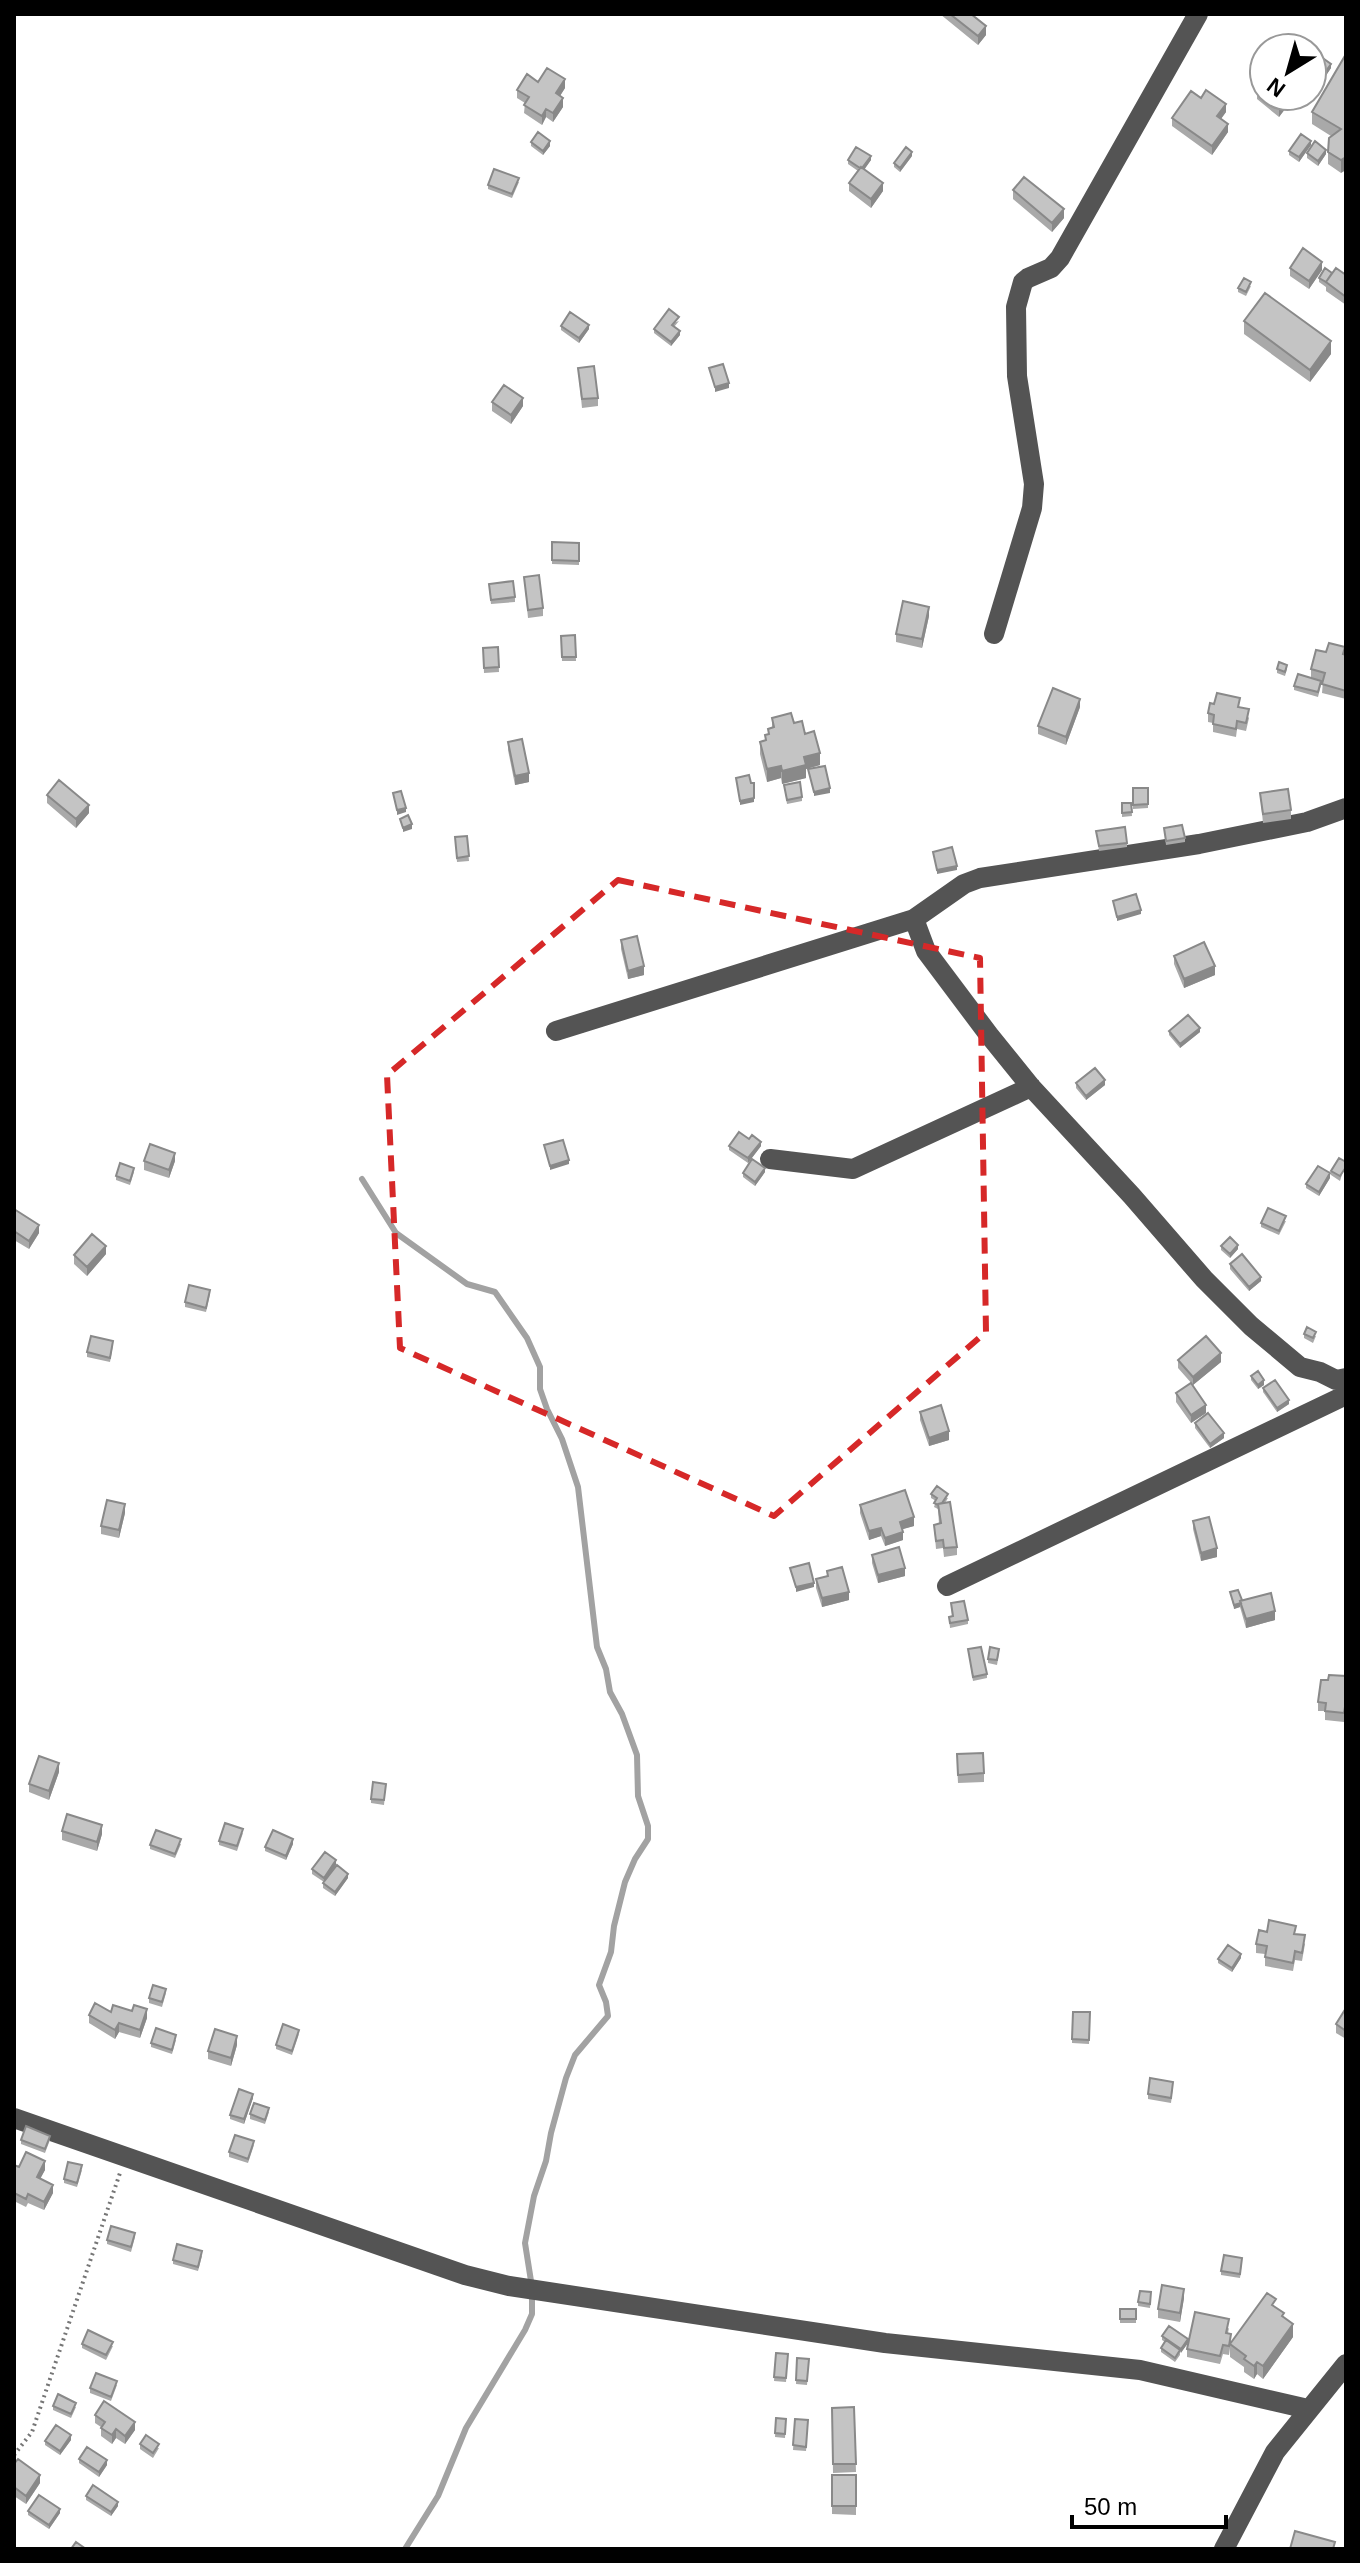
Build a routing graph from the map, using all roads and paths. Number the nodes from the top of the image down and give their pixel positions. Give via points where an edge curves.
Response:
1 (1198, 14) edge
2 (994, 634) dead end
3 (1346, 808) edge
4 (914, 919) junction
5 (556, 1031) dead end
6 (1031, 1087) junction
7 (770, 1159) dead end
8 (1346, 1378) edge
9 (1346, 1395) edge
10 (947, 1586) dead end
11 (14, 2118) edge
12 (125, 2155) junction
13 (1346, 2364) edge
14 (1308, 2409) junction
15 (14, 2455) edge
16 (1224, 2549) edge

1 - 2 street via 1060,258 1028,278 1019,292 1017,376 1034,484 1032,508
3 - 4 street via 1307,822 1199,844 980,878
4 - 5 street
4 - 6 street via 926,951
6 - 7 street via 853,1169
6 - 8 street via 1251,1326 1300,1367 1336,1380
9 - 10 street
11 - 12 street
12 - 14 street via 509,2286 885,2343 1140,2370
12 - 15 path via 32,2432
13 - 14 street
14 - 16 street via 1275,2452

